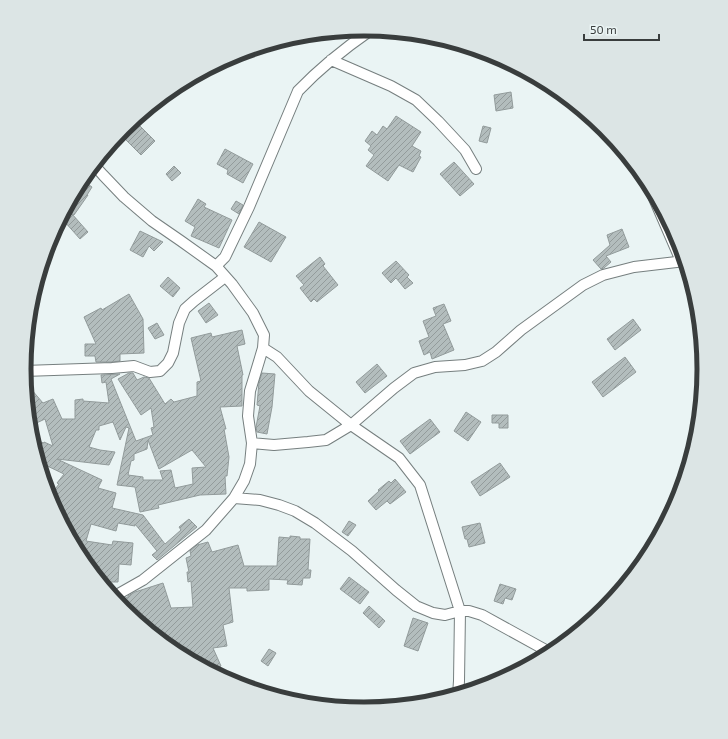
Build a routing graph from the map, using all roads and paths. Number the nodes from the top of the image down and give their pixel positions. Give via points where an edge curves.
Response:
1 (362, 36) edge
2 (331, 60) junction
3 (476, 169) dead end
4 (98, 170) edge
5 (679, 262) edge
6 (216, 266) junction
7 (226, 277) junction
8 (263, 348) junction
9 (31, 371) edge
10 (351, 425) junction
11 (252, 443) junction
12 (234, 498) junction
13 (119, 594) edge
14 (460, 611) junction
15 (544, 649) edge
16 (458, 689) edge

1 - 2 street
2 - 3 street via 391,86 416,100 465,150
2 - 6 street via 298,91 249,207 225,257
4 - 6 street via 152,221
5 - 10 street via 634,267 603,275 583,285 482,361 435,367 414,373
6 - 7 street
7 - 8 street via 253,313 264,335
7 - 9 street via 185,310 179,323 173,353 160,371 150,372 134,366
8 - 10 street via 277,357 309,391
8 - 11 street via 250,391 248,416
10 - 11 street via 326,440 274,445
10 - 14 street via 398,458 420,484
11 - 12 street via 250,464
12 - 13 street via 206,530 143,580
12 - 14 street via 260,500 295,511 352,551 416,606 445,615
14 - 15 street via 482,615
14 - 16 street

